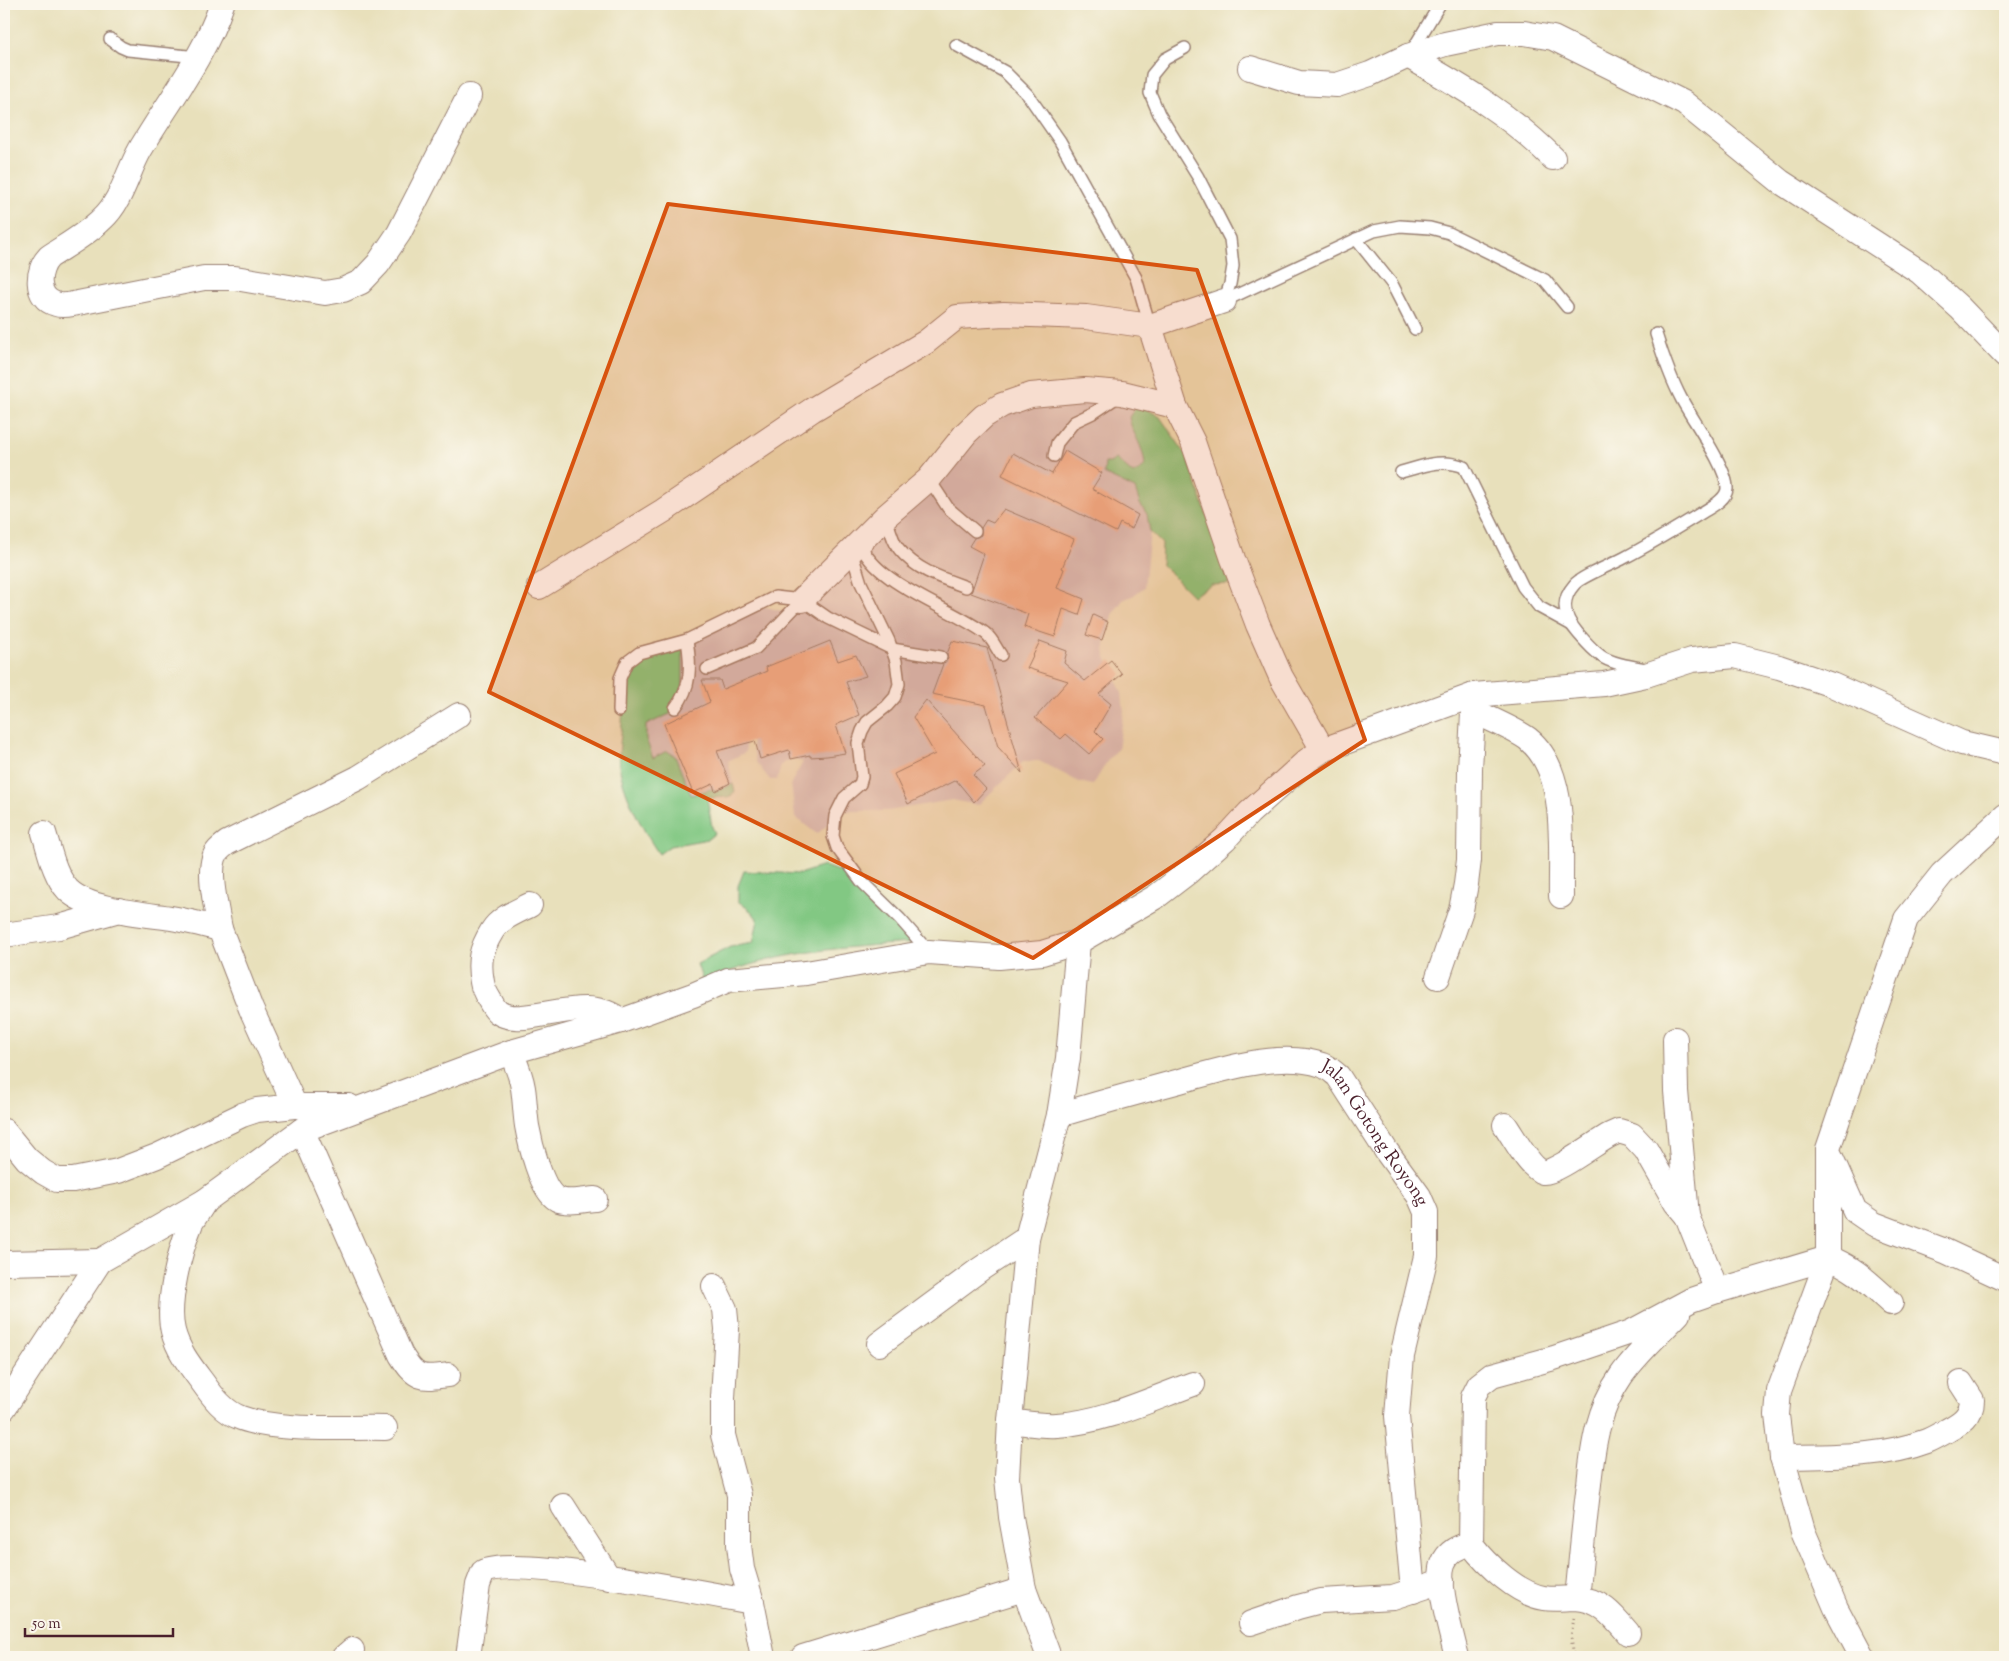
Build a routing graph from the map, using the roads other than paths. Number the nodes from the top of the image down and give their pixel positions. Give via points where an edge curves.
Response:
1 (222, 4) edge
2 (1440, 4) edge
3 (110, 39) dead end
4 (956, 46) dead end
5 (1185, 48) dead end
6 (1408, 56) junction
7 (198, 57) junction
8 (1250, 68) dead end
9 (469, 96) dead end
10 (1553, 158) dead end
11 (1356, 239) junction
12 (1224, 301) junction
13 (1567, 307) dead end
14 (1150, 326) junction
15 (1415, 329) dead end
16 (1656, 334) dead end
17 (2005, 355) edge
18 (1122, 393) junction
19 (1175, 406) junction
20 (1054, 456) dead end
21 (1401, 472) dead end
22 (929, 479) junction
23 (886, 516) junction
24 (975, 531) dead end
25 (856, 547) junction
26 (539, 587) dead end
27 (966, 587) dead end
28 (802, 600) junction
29 (1570, 624) junction
30 (686, 640) junction
31 (892, 648) junction
32 (1001, 655) dead end
33 (941, 657) dead end
34 (707, 669) dead end
35 (1659, 671) junction
36 (1474, 703) junction
37 (675, 708) dead end
38 (619, 711) dead end
39 (459, 715) dead end
40 (1322, 750) junction
41 (2005, 753) edge
42 (2005, 816) edge
43 (44, 833) dead end
44 (1561, 896) dead end
45 (530, 905) dead end
46 (119, 910) junction
47 (220, 930) junction
48 (4, 935) edge
49 (1078, 942) junction
50 (929, 952) junction
51 (1438, 977) dead end
52 (621, 1020) junction
53 (1676, 1039) dead end
54 (511, 1052) junction
55 (295, 1106) junction
56 (361, 1106) junction
57 (1059, 1115) junction
58 (1505, 1125) dead end
59 (302, 1130) junction
60 (4, 1131) edge
61 (1828, 1149) junction
62 (595, 1199) dead end
63 (205, 1201) junction
64 (1687, 1216) junction
65 (1027, 1238) junction
66 (1828, 1258) junction
67 (100, 1261) junction
68 (4, 1263) edge
69 (2005, 1279) edge
70 (714, 1286) dead end
71 (1717, 1291) junction
72 (1692, 1300) junction
73 (1891, 1302) dead end
74 (879, 1344) dead end
75 (448, 1375) dead end
76 (1961, 1383) dead end
77 (1193, 1384) dead end
78 (4, 1408) edge
79 (1010, 1421) junction
80 (385, 1428) dead end
81 (1782, 1457) junction
82 (564, 1506) dead end
83 (1471, 1544) junction
84 (609, 1578) junction
85 (1442, 1581) junction
86 (1024, 1588) junction
87 (1413, 1591) junction
88 (1577, 1598) junction
89 (752, 1602) junction
90 (1251, 1623) dead end
91 (1628, 1633) dead end
92 (468, 1657) edge
93 (763, 1657) edge
94 (802, 1657) edge
95 (1049, 1657) edge
96 (1457, 1657) edge
97 (1862, 1657) edge

1 - 7 street via 213,30
2 - 6 lane
3 - 7 lane via 128,50
4 - 14 lane via 1005,72 1028,95 1060,141 1136,278
5 - 12 lane via 1165,59 1152,75 1150,93 1230,239 1233,266
6 - 8 street via 1337,85 1299,83
6 - 10 street via 1481,98 1513,121
6 - 17 street via 1498,33 1524,33 1553,38 1649,85 1684,103 1781,182 1920,272
7 - 9 street via 140,151 116,203 103,219 42,264 39,283 42,291 57,305 204,278 235,278 325,293 361,282 399,233
11 - 12 lane
11 - 13 lane via 1374,231 1400,226 1449,233 1545,280
11 - 15 lane via 1392,284
12 - 14 street
14 - 19 street
14 - 26 street via 1086,316 1004,314 957,317 926,342 812,410 663,511
16 - 29 lane via 1668,371 1715,456 1727,490 1718,502 1688,522 1575,583 1566,597 1564,609
18 - 19 street
18 - 20 lane via 1074,422 1056,443
18 - 22 street via 1085,390 1031,395 1002,405 966,433
19 - 40 street via 1193,442 1233,559 1281,677
21 - 29 lane via 1437,462 1454,462 1464,467 1523,587 1539,607
22 - 23 street
22 - 24 lane via 948,508
23 - 25 street
23 - 27 lane via 898,548 915,564 930,574
25 - 28 street
25 - 31 lane via 861,583
25 - 32 lane via 895,581 986,634
28 - 30 lane via 775,597
28 - 31 lane via 828,618
28 - 34 lane via 756,648
29 - 35 lane via 1602,657 1628,666
30 - 37 lane via 690,663 688,687
30 - 38 lane via 639,653 627,662 620,678
31 - 33 lane
31 - 50 lane via 899,684 895,697 866,722 858,743 860,784 844,798 836,816 833,836 836,848 862,882
35 - 36 street via 1604,684
35 - 41 street via 1692,660 1735,656 1832,685 1962,743
36 - 40 street
36 - 44 street via 1528,739 1554,778 1558,798
36 - 51 street via 1466,884 1461,910
39 - 47 street via 358,778 219,849 214,856 212,876
40 - 49 street via 1187,873 1157,896
42 - 61 street via 1942,874 1906,919
43 - 46 street via 58,876 68,890 92,903
45 - 52 street via 494,927 484,946 479,965 483,987 493,1006 498,1012 514,1017 596,1009
46 - 47 street
46 - 48 street via 59,927
47 - 55 street
49 - 50 street via 1042,953 999,957
49 - 57 street via 1068,1058
50 - 52 street via 806,973 728,980
52 - 54 street
53 - 64 street via 1676,1091
54 - 56 street
54 - 62 street via 523,1088 533,1153 543,1180 552,1195 565,1201
55 - 56 street
55 - 60 street via 242,1115 157,1156 118,1171 73,1180 57,1180 43,1172 27,1159
56 - 59 street
57 - 65 street
57 - 87 street, Jalan Gotong Royong via 1260,1062 1309,1062 1328,1068 1338,1076 1419,1196 1426,1212 1426,1256 1402,1356 1397,1416
58 - 64 street via 1535,1167 1548,1173 1610,1134 1619,1131 1632,1136 1646,1150
59 - 63 street
59 - 75 street via 406,1363 421,1377
61 - 66 street
61 - 69 street via 1855,1211 1874,1224 1946,1251
63 - 67 street
63 - 80 street via 183,1246 172,1297 173,1330 183,1356 214,1399 231,1413 252,1422 281,1426
64 - 71 street
65 - 74 street
65 - 79 street
66 - 71 street
66 - 73 street via 1855,1272
66 - 81 street via 1779,1391 1777,1415
67 - 68 street
67 - 78 street
70 - 89 street via 725,1309 727,1329 723,1435 739,1494 739,1545
71 - 72 street
72 - 83 street via 1631,1332 1492,1375 1479,1385 1473,1397
72 - 88 street via 1622,1375 1601,1415 1584,1514
76 - 81 street via 1972,1400 1970,1414 1959,1424 1927,1441 1887,1450
77 - 79 street via 1099,1418 1057,1425
79 - 86 street via 1007,1478
81 - 97 street via 1802,1531
82 - 84 street
83 - 85 street via 1454,1549 1449,1555 1443,1563
83 - 88 street via 1501,1576 1530,1593 1543,1598
84 - 89 street
84 - 92 street via 524,1567 503,1567 483,1572 478,1585
85 - 87 street
85 - 96 street
86 - 94 street
86 - 95 street
87 - 90 street via 1393,1597 1321,1601
88 - 91 street via 1602,1606
89 - 93 street

